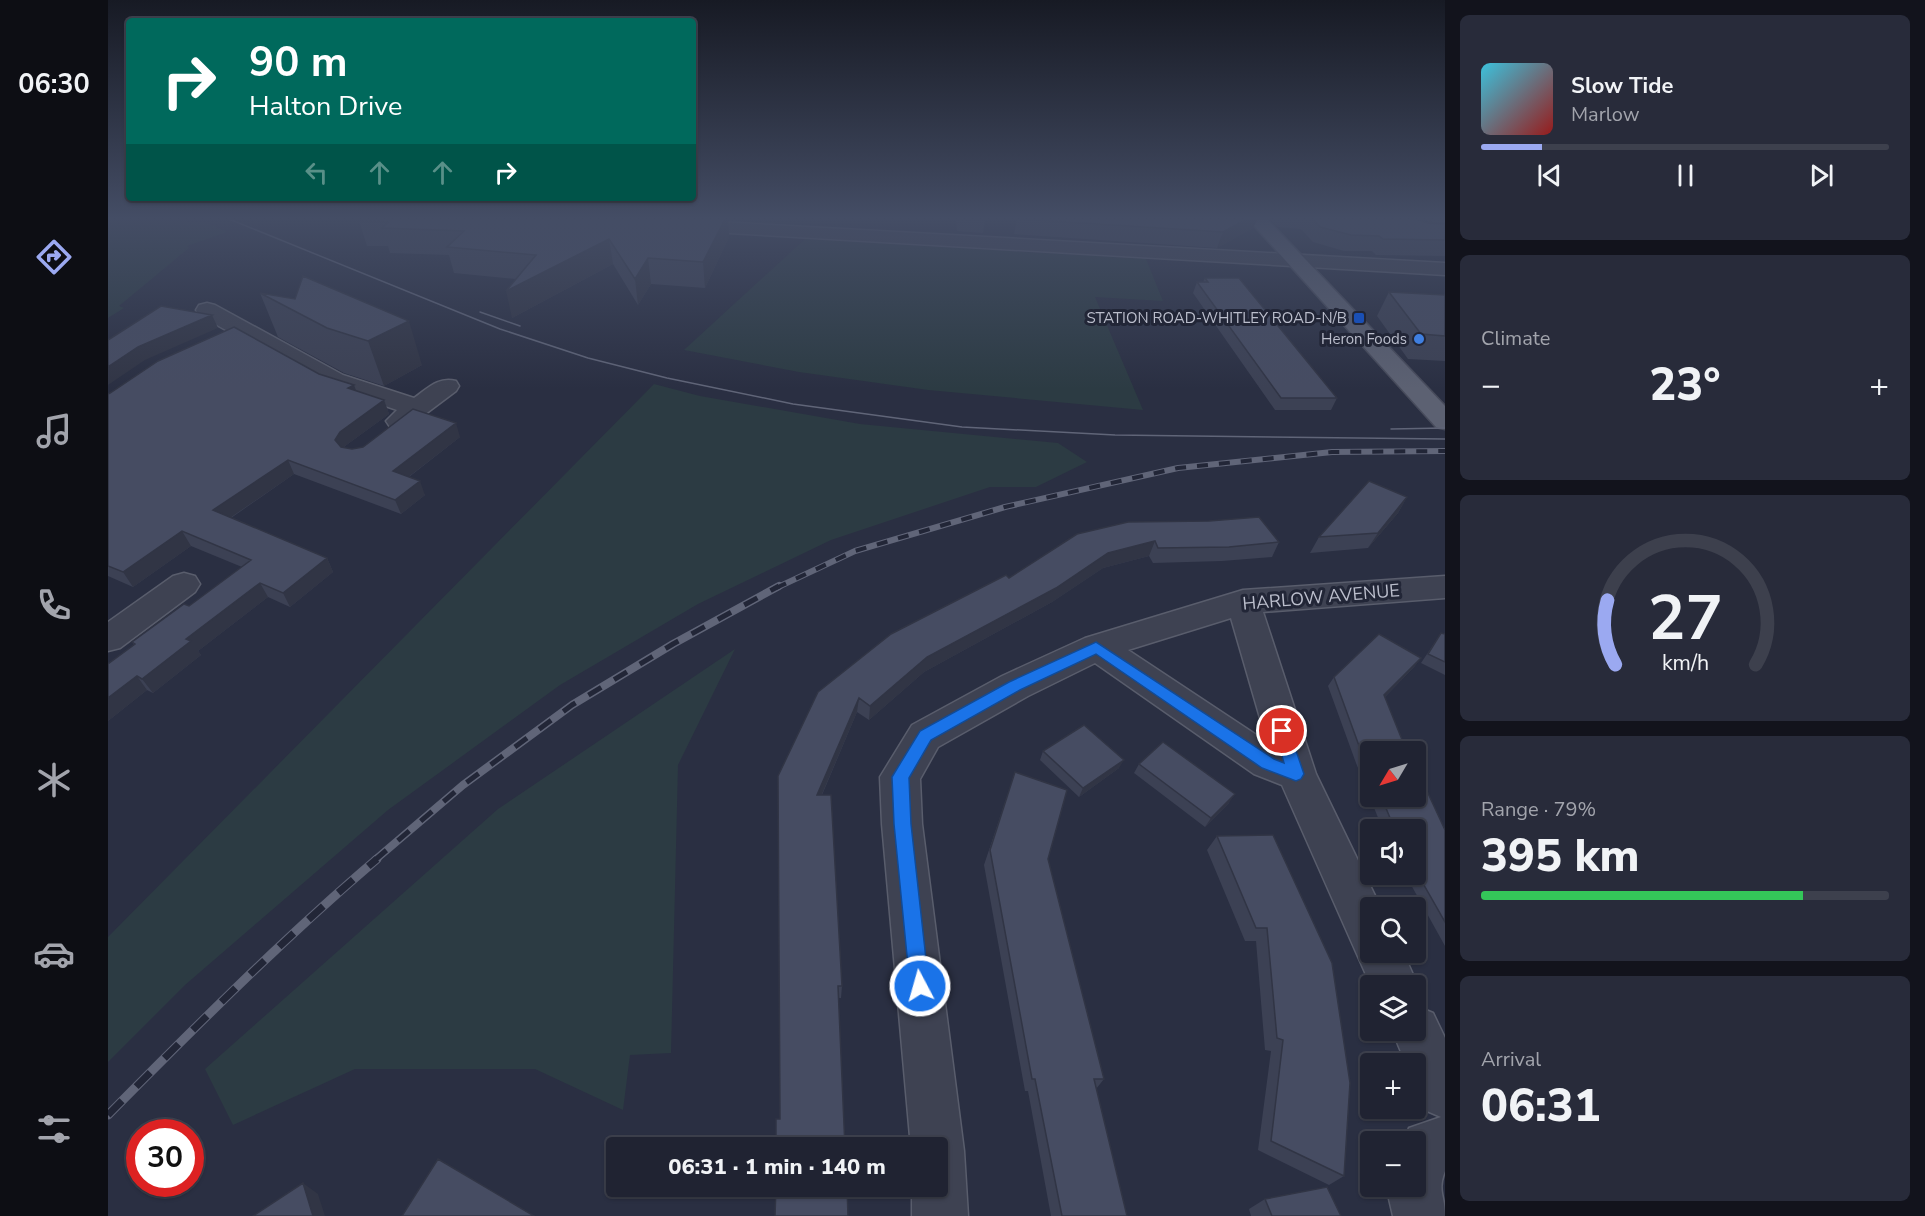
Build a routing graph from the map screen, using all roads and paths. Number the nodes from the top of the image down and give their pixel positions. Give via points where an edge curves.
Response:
1 (1309, 276) edge
2 (207, 310) dead end
3 (241, 329) junction
4 (212, 341) edge
5 (447, 386) dead end
6 (417, 408) junction
7 (1442, 418) edge
8 (383, 434) edge
9 (183, 584) dead end
10 (1445, 587) edge
11 (1243, 602) junction
12 (110, 636) edge
13 (1096, 647) junction
14 (1296, 774) junction
15 (1360, 911) edge
16 (1421, 1041) edge
17 (1445, 1093) edge
18 (936, 1137) edge
19 (1445, 1142) edge
20 (1426, 1152) edge
21 (939, 1197) edge
22 (1416, 1197) edge
23 (940, 1216) edge
24 (1421, 1216) edge

1 - 7 main road
2 - 3 street
3 - 4 street
3 - 6 street via 334,380
5 - 6 street
6 - 8 street
9 - 12 street
10 - 11 street, HARLOW AVENUE
11 - 13 street, HARLOW AVENUE
11 - 14 street
13 - 14 street via 1268,763
13 - 18 street, HARLOW AVENUE via 925,736 900,777
14 - 15 street
16 - 17 street
19 - 20 street via 1428,1147
21 - 23 street, HARLOW AVENUE
22 - 24 street

